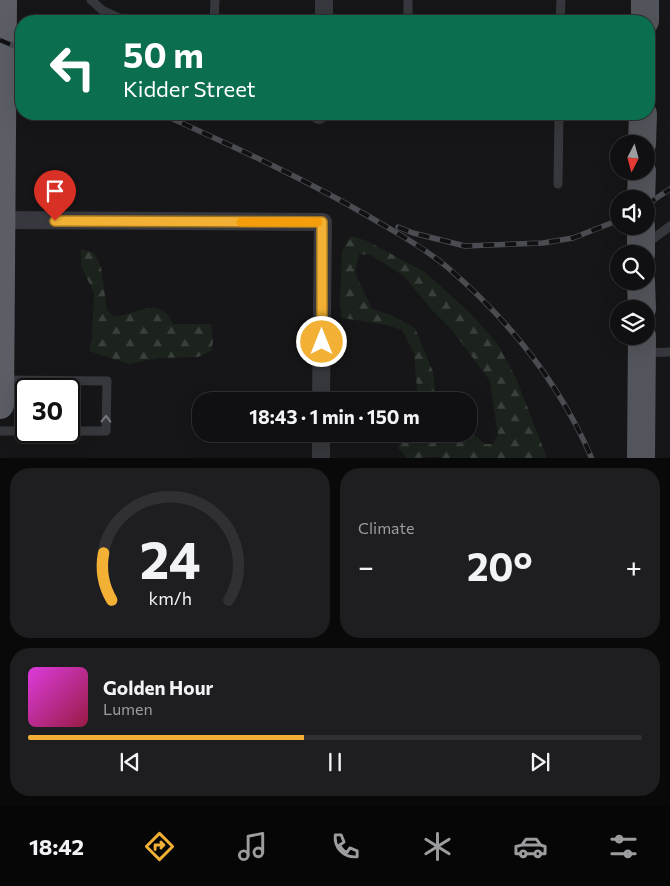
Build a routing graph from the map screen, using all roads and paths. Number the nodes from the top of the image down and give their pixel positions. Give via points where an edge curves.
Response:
1 (3, 0) edge
2 (91, 0) edge
3 (214, 0) edge
4 (324, 0) edge
5 (408, 0) edge
6 (560, 0) edge
7 (645, 0) edge
8 (113, 15) edge
9 (214, 15) edge
10 (324, 15) edge
11 (408, 15) edge
12 (560, 15) edge
13 (645, 15) edge
14 (559, 120) edge
15 (643, 120) edge
16 (642, 135) edge
17 (558, 184) dead end
18 (0, 220) edge
19 (670, 226) edge
20 (641, 243) edge
21 (642, 345) edge
22 (646, 345) edge
23 (670, 352) edge
24 (0, 380) edge
25 (15, 380) edge
26 (80, 381) edge
27 (321, 392) edge
28 (0, 405) edge
29 (0, 431) edge
30 (15, 431) edge
31 (80, 431) edge
32 (321, 442) edge
33 (321, 458) edge
34 (641, 458) edge

1 - 18 highway
2 - 8 lane
3 - 9 lane
4 - 10 street
5 - 11 lane
6 - 12 lane
7 - 13 main road
14 - 17 lane
15 - 16 main road
18 - 24 highway
18 - 27 street via 322,222
19 - 20 lane
21 - 34 main road
22 - 23 lane
25 -> 24 lane
24 - 28 highway
31 -> 26 lane via 106,431 107,381
29 - 30 lane
32 - 33 street

